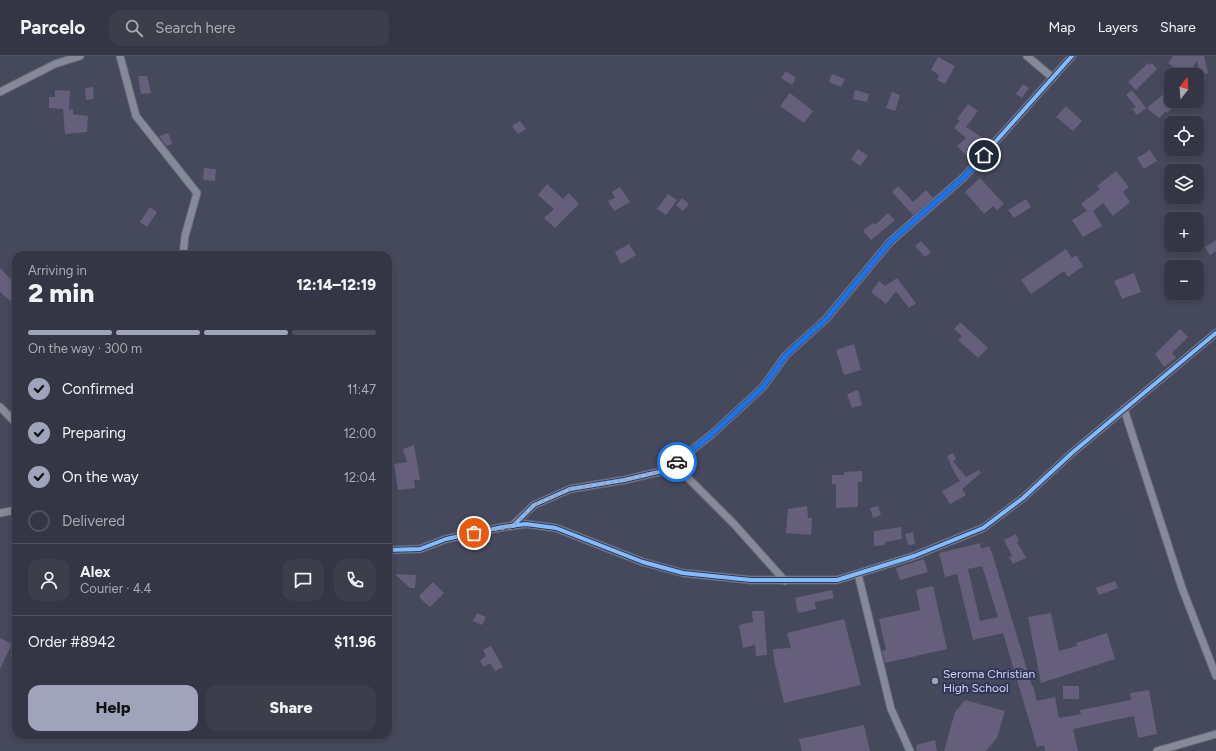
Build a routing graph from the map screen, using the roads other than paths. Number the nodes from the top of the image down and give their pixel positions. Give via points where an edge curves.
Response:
1 (80, 56) edge
2 (120, 56) edge
3 (1027, 56) edge
4 (1072, 56) edge
5 (1053, 78) junction
6 (0, 92) edge
7 (183, 251) edge
8 (1216, 332) edge
9 (0, 407) edge
10 (1124, 409) junction
11 (12, 419) edge
12 (674, 464) junction
13 (12, 511) edge
14 (0, 513) edge
15 (513, 526) junction
16 (392, 550) edge
17 (858, 574) junction
18 (785, 581) junction
19 (1216, 676) edge
20 (1216, 734) edge
21 (910, 751) edge
22 (1157, 751) edge

1 - 6 street via 55,64
2 - 7 street via 136,116 197,193
3 - 5 street
4 - 5 street
5 - 12 street via 964,177 890,242 826,319 786,355 763,387 712,434
8 - 10 street
9 - 11 street
10 - 17 street via 1023,498 983,528 914,556
10 - 19 street via 1182,588
12 - 15 street via 667,470 570,489 534,505
12 - 18 street via 734,524
13 - 14 street
15 - 16 street via 446,539 420,550
15 - 18 street via 526,524 556,528 643,562 683,573
17 - 18 street via 837,580
17 - 21 street via 891,709
20 - 22 street

